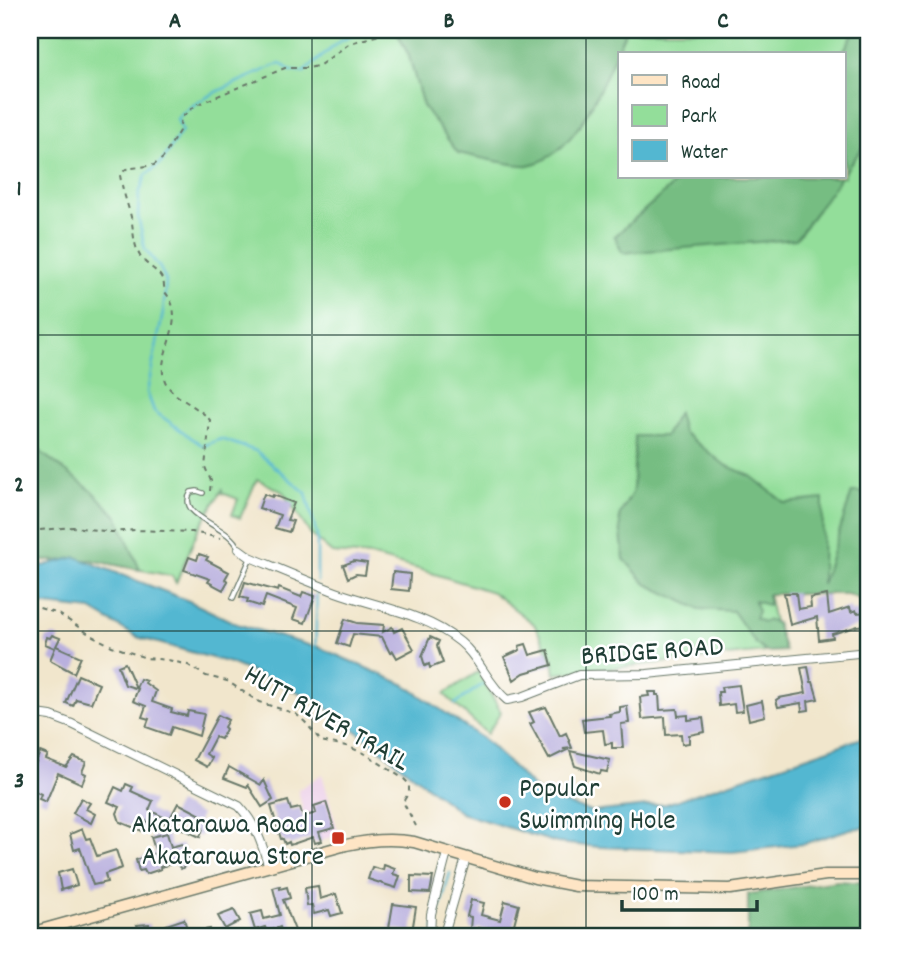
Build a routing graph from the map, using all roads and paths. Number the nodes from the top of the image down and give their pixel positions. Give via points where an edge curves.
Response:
1 (390, 30) edge
2 (210, 490) dead end
3 (204, 493) dead end
4 (30, 531) edge
5 (239, 549) junction
6 (250, 557) junction
7 (233, 598) dead end
8 (30, 605) edge
9 (868, 652) edge
10 (30, 713) edge
11 (415, 826) dead end
12 (447, 853) junction
13 (466, 858) junction
14 (269, 867) junction
15 (868, 875) edge
16 (30, 933) edge
17 (430, 936) edge
18 (448, 936) edge

1 - 2 path via 350,43 320,65 287,68 196,104 181,118 163,158 120,175 134,242 141,259 156,269 164,283 175,320 164,359 167,385 210,420 205,467
3 - 5 lane via 191,492 188,507 230,535
4 - 5 path via 73,527 192,532 219,537
5 - 6 street, BRIDGE ROAD
6 - 7 lane
6 - 9 street, BRIDGE ROAD via 447,633 471,651 507,700 579,675 647,674
8 - 11 path, HUTT RIVER TRAIL via 59,614 112,646 188,665 235,685 259,702 296,714 321,741 364,753 409,784 403,802
10 - 14 street via 72,724 239,806 258,833
12 - 13 street
12 - 14 street via 414,842 382,839
12 - 17 street
13 - 15 street via 549,881 590,886 730,889 827,875
13 - 18 street via 446,928
14 - 16 street

